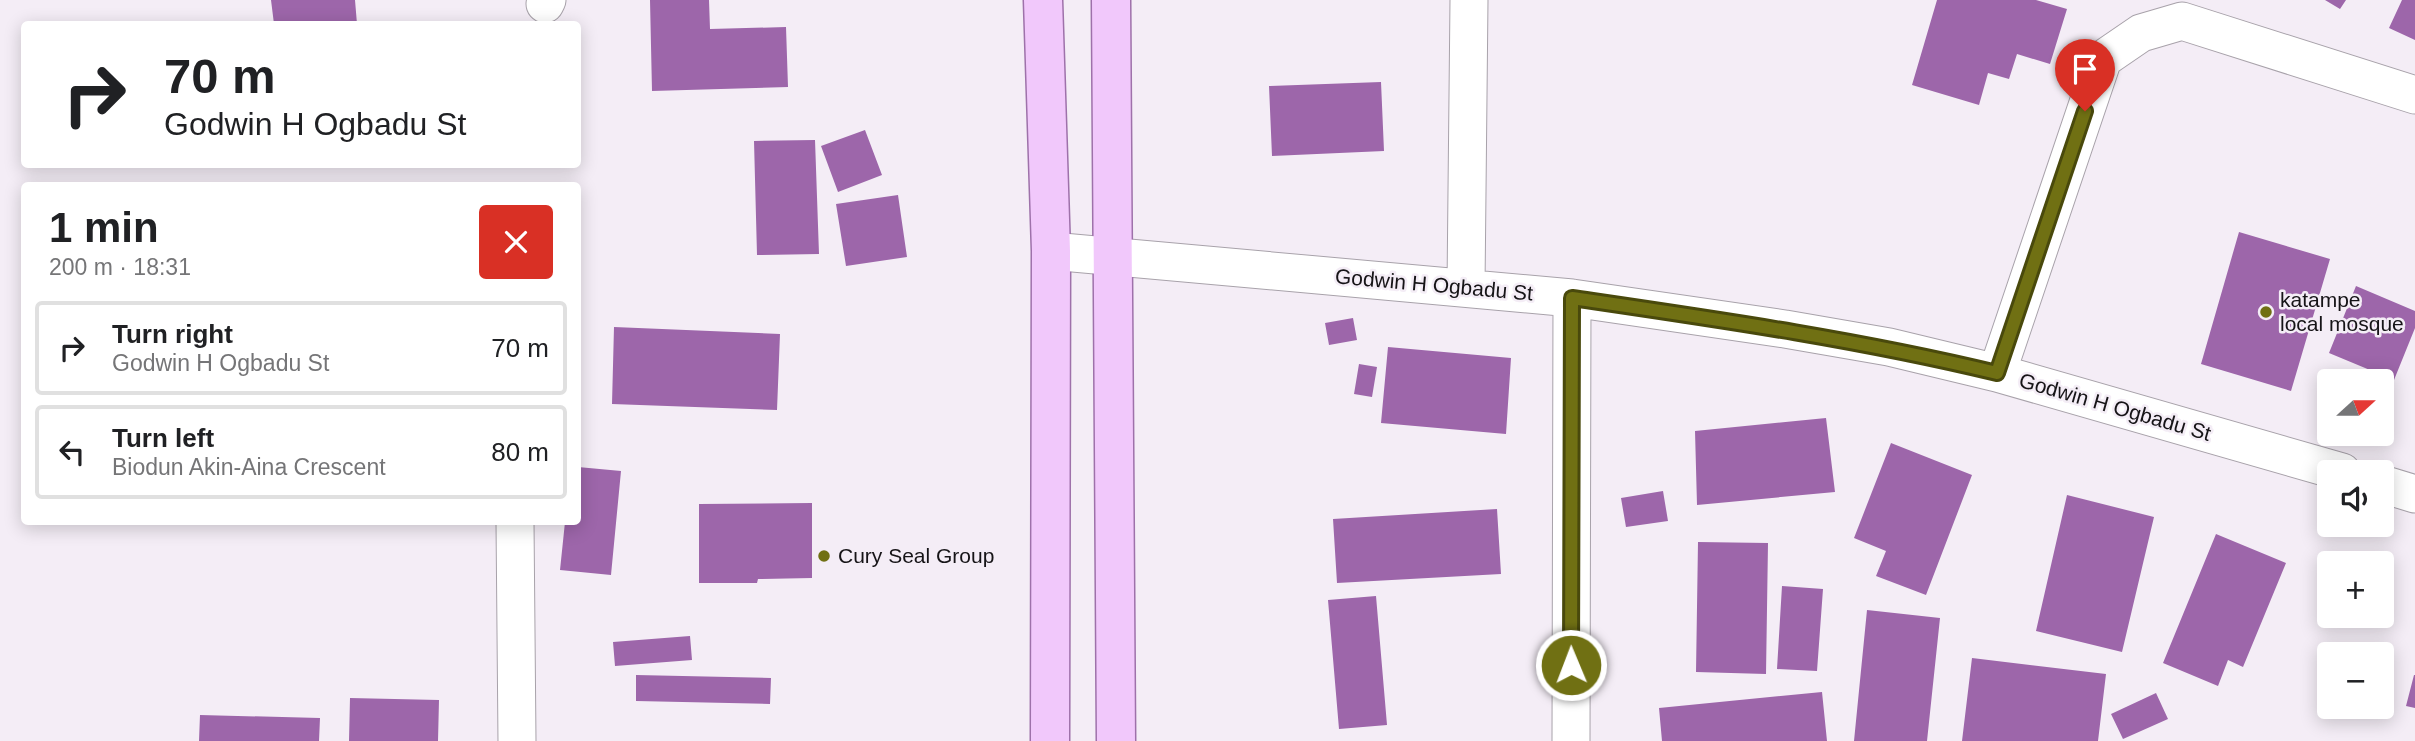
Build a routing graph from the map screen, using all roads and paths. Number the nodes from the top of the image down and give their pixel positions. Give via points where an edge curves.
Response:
1 (1043, 0) edge
2 (1111, 0) edge
3 (1469, 0) edge
4 (2415, 95) edge
5 (1051, 251) junction
6 (1114, 256) junction
7 (1466, 287) junction
8 (1572, 298) junction
9 (1997, 373) junction
10 (2317, 465) edge
11 (2394, 488) edge
12 (2415, 494) edge
13 (515, 525) edge
14 (517, 741) edge
15 (1050, 741) edge
16 (1116, 741) edge
17 (1571, 741) edge

1 - 5 main road
2 - 6 main road
3 - 7 street
4 - 9 street via 2182,22 2141,33 2103,59
5 - 6 street, Godwin H Ogbadu St
5 - 15 main road
6 - 7 street, Godwin H Ogbadu St
6 - 16 main road
7 - 8 street, Godwin H Ogbadu St
8 - 9 street, Godwin H Ogbadu St via 1889,347
8 - 17 street
9 - 10 street, Godwin H Ogbadu St
11 - 12 street
13 - 14 street

